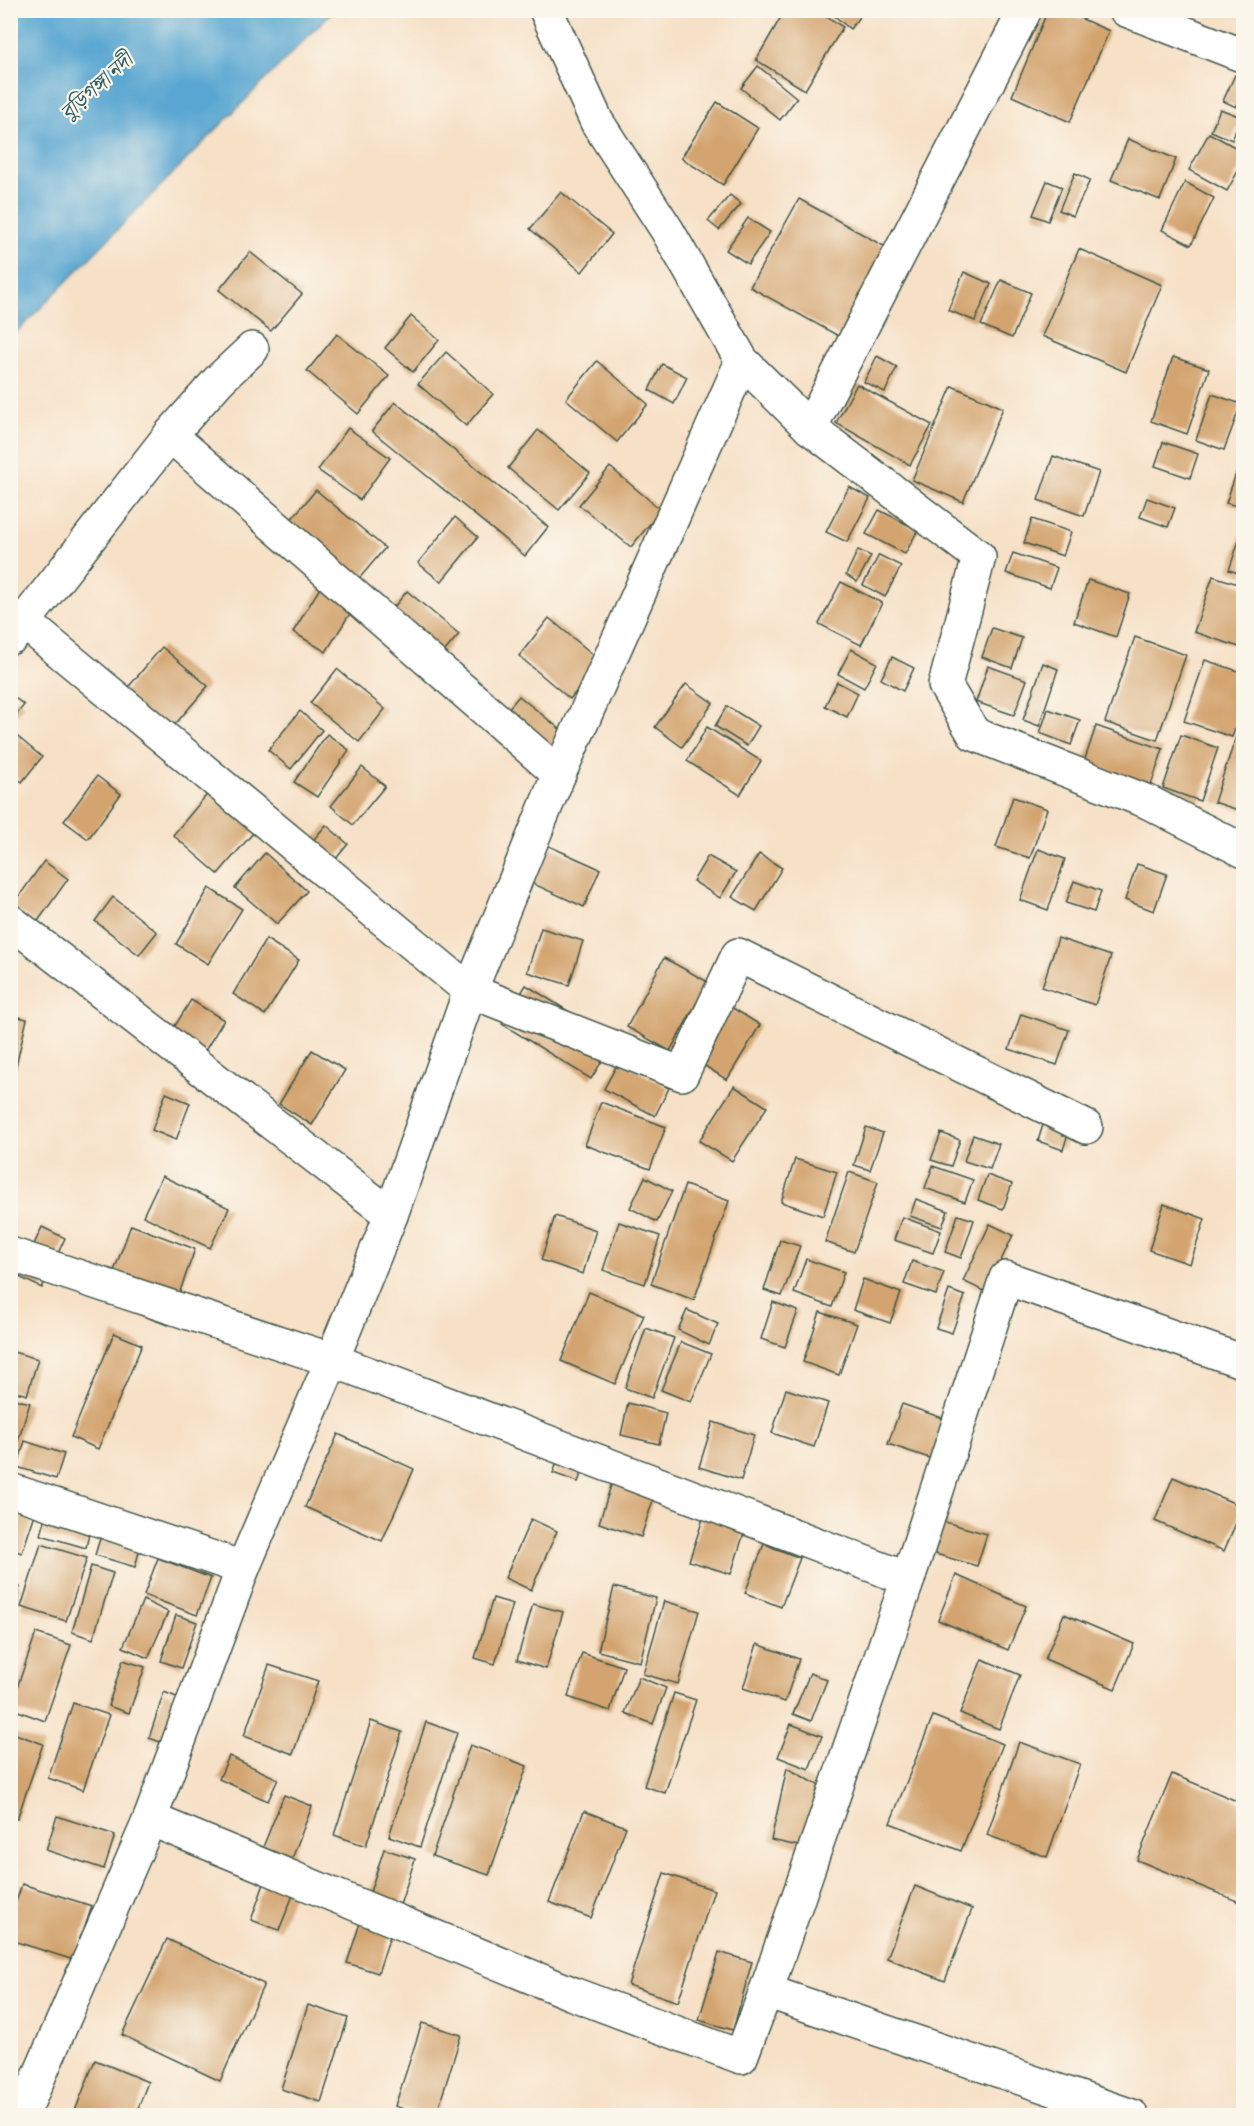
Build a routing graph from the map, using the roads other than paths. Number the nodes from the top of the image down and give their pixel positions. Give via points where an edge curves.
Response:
1 (546, 10) edge
2 (1025, 10) edge
3 (1126, 10) edge
4 (1244, 56) edge
5 (252, 349) dead end
6 (741, 361) junction
7 (810, 428) junction
8 (170, 435) junction
9 (17, 630) edge
10 (559, 774) junction
11 (1244, 851) edge
12 (10, 921) edge
13 (470, 991) junction
14 (1086, 1127) dead end
15 (391, 1215) junction
16 (10, 1254) edge
17 (333, 1360) junction
18 (1244, 1362) edge
19 (10, 1490) edge
20 (243, 1569) junction
21 (908, 1579) junction
22 (150, 1819) junction
23 (766, 1991) junction
24 (22, 2115) edge
25 (1132, 2115) edge

1 - 6 street via 597,122 667,230
2 - 7 street
3 - 4 street
5 - 8 street
6 - 7 street
6 - 10 street
7 - 11 street via 979,556 945,686 974,734 1148,802
8 - 9 street
8 - 10 street
9 - 13 street
10 - 13 street
12 - 15 street
13 - 14 street via 682,1074 738,955
13 - 15 street
15 - 17 street
16 - 17 street
17 - 20 street
17 - 21 street
18 - 21 street via 1006,1278
19 - 20 street
20 - 22 street
21 - 23 street
22 - 23 street via 573,1994 741,2057
22 - 24 street
23 - 25 street

